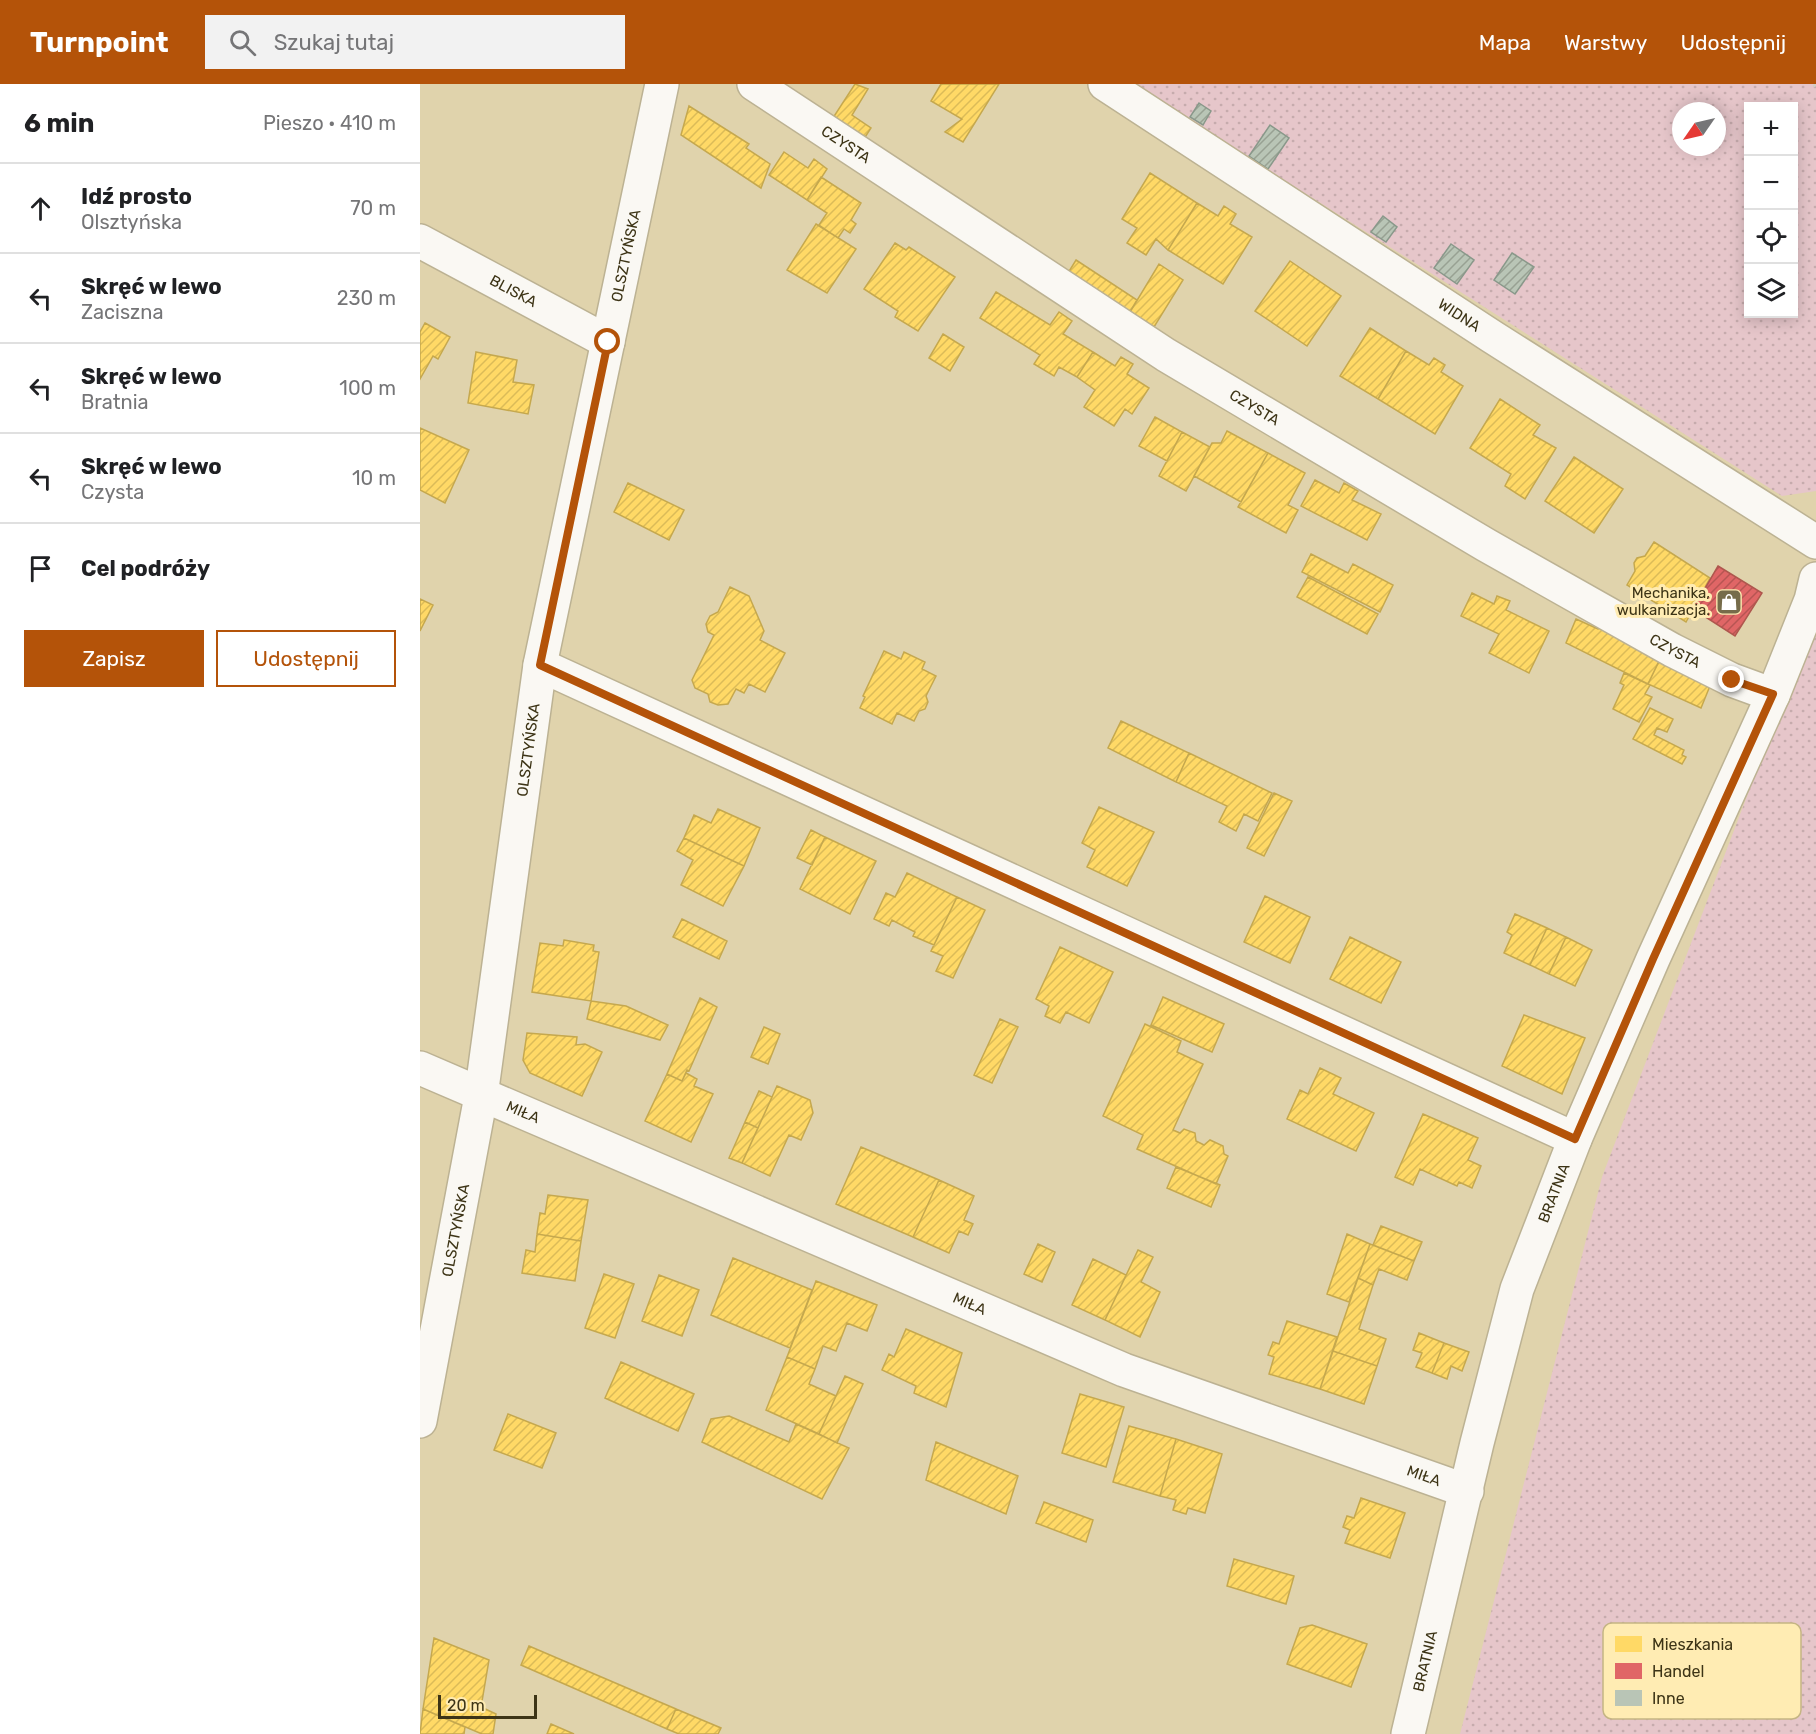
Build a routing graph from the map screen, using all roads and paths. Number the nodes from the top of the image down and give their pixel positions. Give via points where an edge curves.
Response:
1 (662, 84) edge
2 (754, 84) edge
3 (1105, 84) edge
4 (420, 241) edge
5 (608, 342) junction
6 (1816, 542) edge
7 (1816, 579) edge
8 (540, 665) junction
9 (1773, 694) junction
10 (420, 1068) edge
11 (481, 1096) junction
12 (1575, 1139) junction
13 (420, 1420) edge
14 (1467, 1491) junction
15 (1408, 1734) edge

1 - 5 street, OLSZTYŃSKA
2 - 9 street, CZYSTA via 1166,355 1672,650 1732,680
3 - 6 street, WIDNA
4 - 5 street, BLISKA
5 - 8 street, OLSZTYŃSKA
7 - 9 street, BRATNIA
8 - 11 street, OLSZTYŃSKA
8 - 12 street
9 - 12 street, BRATNIA
10 - 11 street, MIŁA
11 - 13 street, OLSZTYŃSKA
11 - 14 street, MIŁA via 1124,1370
12 - 14 street, BRATNIA via 1517,1289
14 - 15 street, BRATNIA

